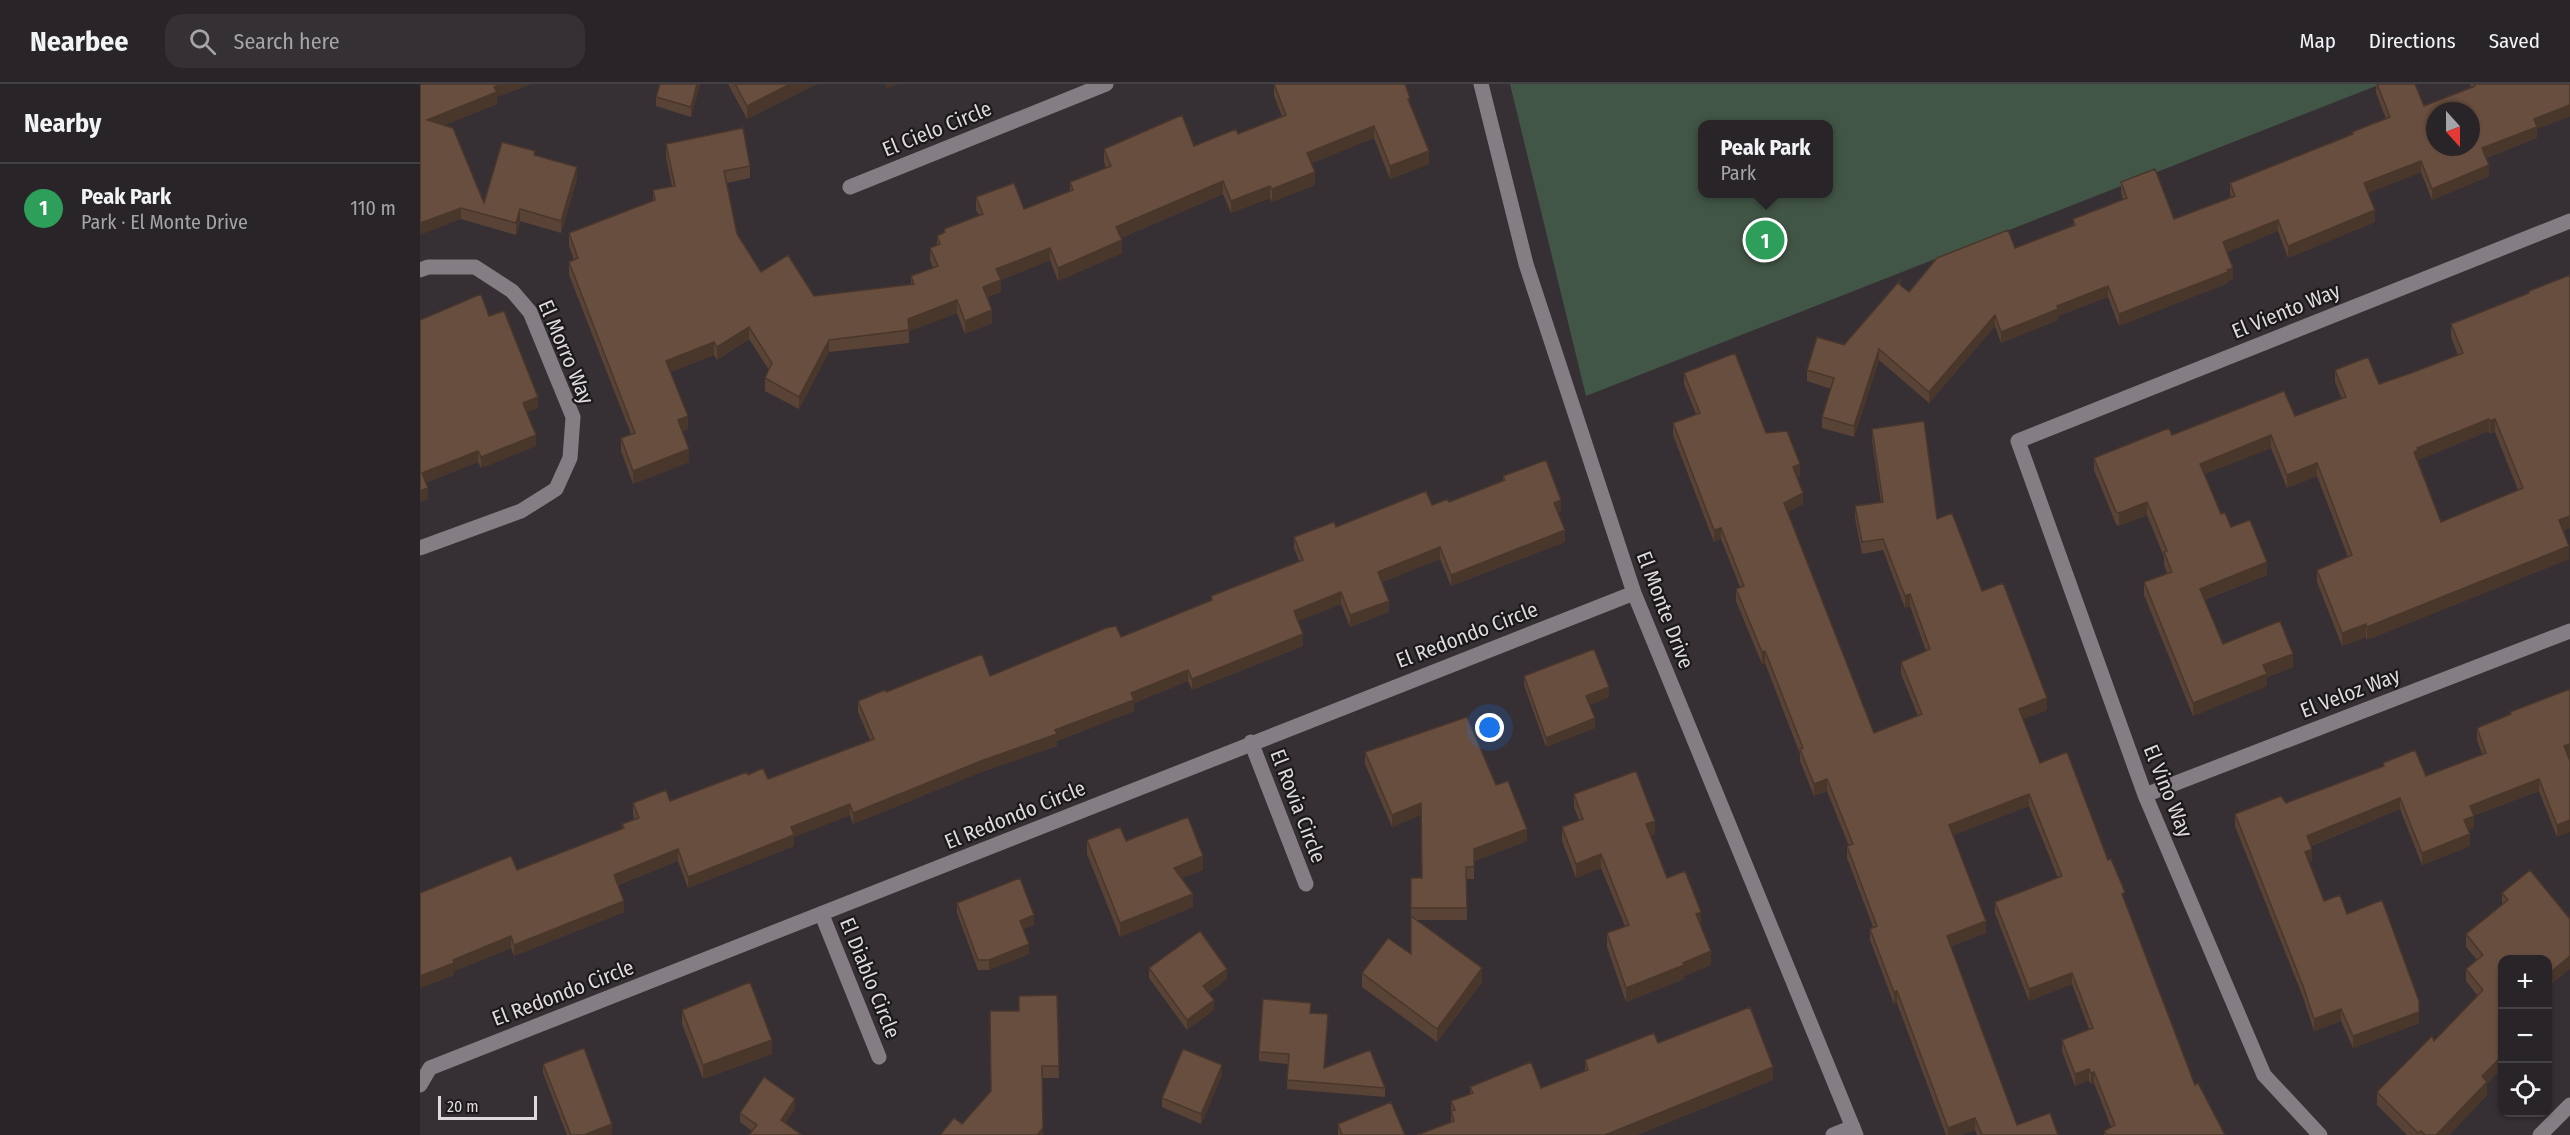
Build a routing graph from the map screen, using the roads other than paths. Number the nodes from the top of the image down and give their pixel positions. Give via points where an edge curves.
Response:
1 (1106, 84) edge
2 (1481, 84) edge
3 (850, 187) dead end
4 (2570, 221) edge
5 (420, 270) edge
6 (2018, 441) joint
7 (420, 548) edge
8 (1634, 593) junction
9 (2570, 631) edge
10 (1251, 742) junction
11 (2145, 795) junction
12 (1306, 884) dead end
13 (822, 915) junction
14 (879, 1057) dead end
15 (420, 1085) edge
16 (2570, 1105) edge
17 (1855, 1131) edge
18 (1833, 1135) edge
19 (2320, 1135) edge
20 (2540, 1135) edge

1 - 3 street, El Cielo Circle
2 - 8 street, El Monte Drive via 1526,264
4 - 6 street, El Viento Way
5 - 7 street, El Morro Way via 475,267 513,291 530,312 573,417 570,458 556,489 521,511
6 - 11 street, El Vino Way
8 - 10 street, El Redondo Circle
8 - 17 street, El Monte Drive
9 - 11 street, El Veloz Way
10 - 12 street, El Rovia Circle
10 - 13 street, El Redondo Circle
11 - 19 street, El Vino Way via 2264,1075
13 - 14 street, El Diablo Circle
13 - 15 street, El Redondo Circle via 430,1068
16 - 20 street
17 - 18 street

